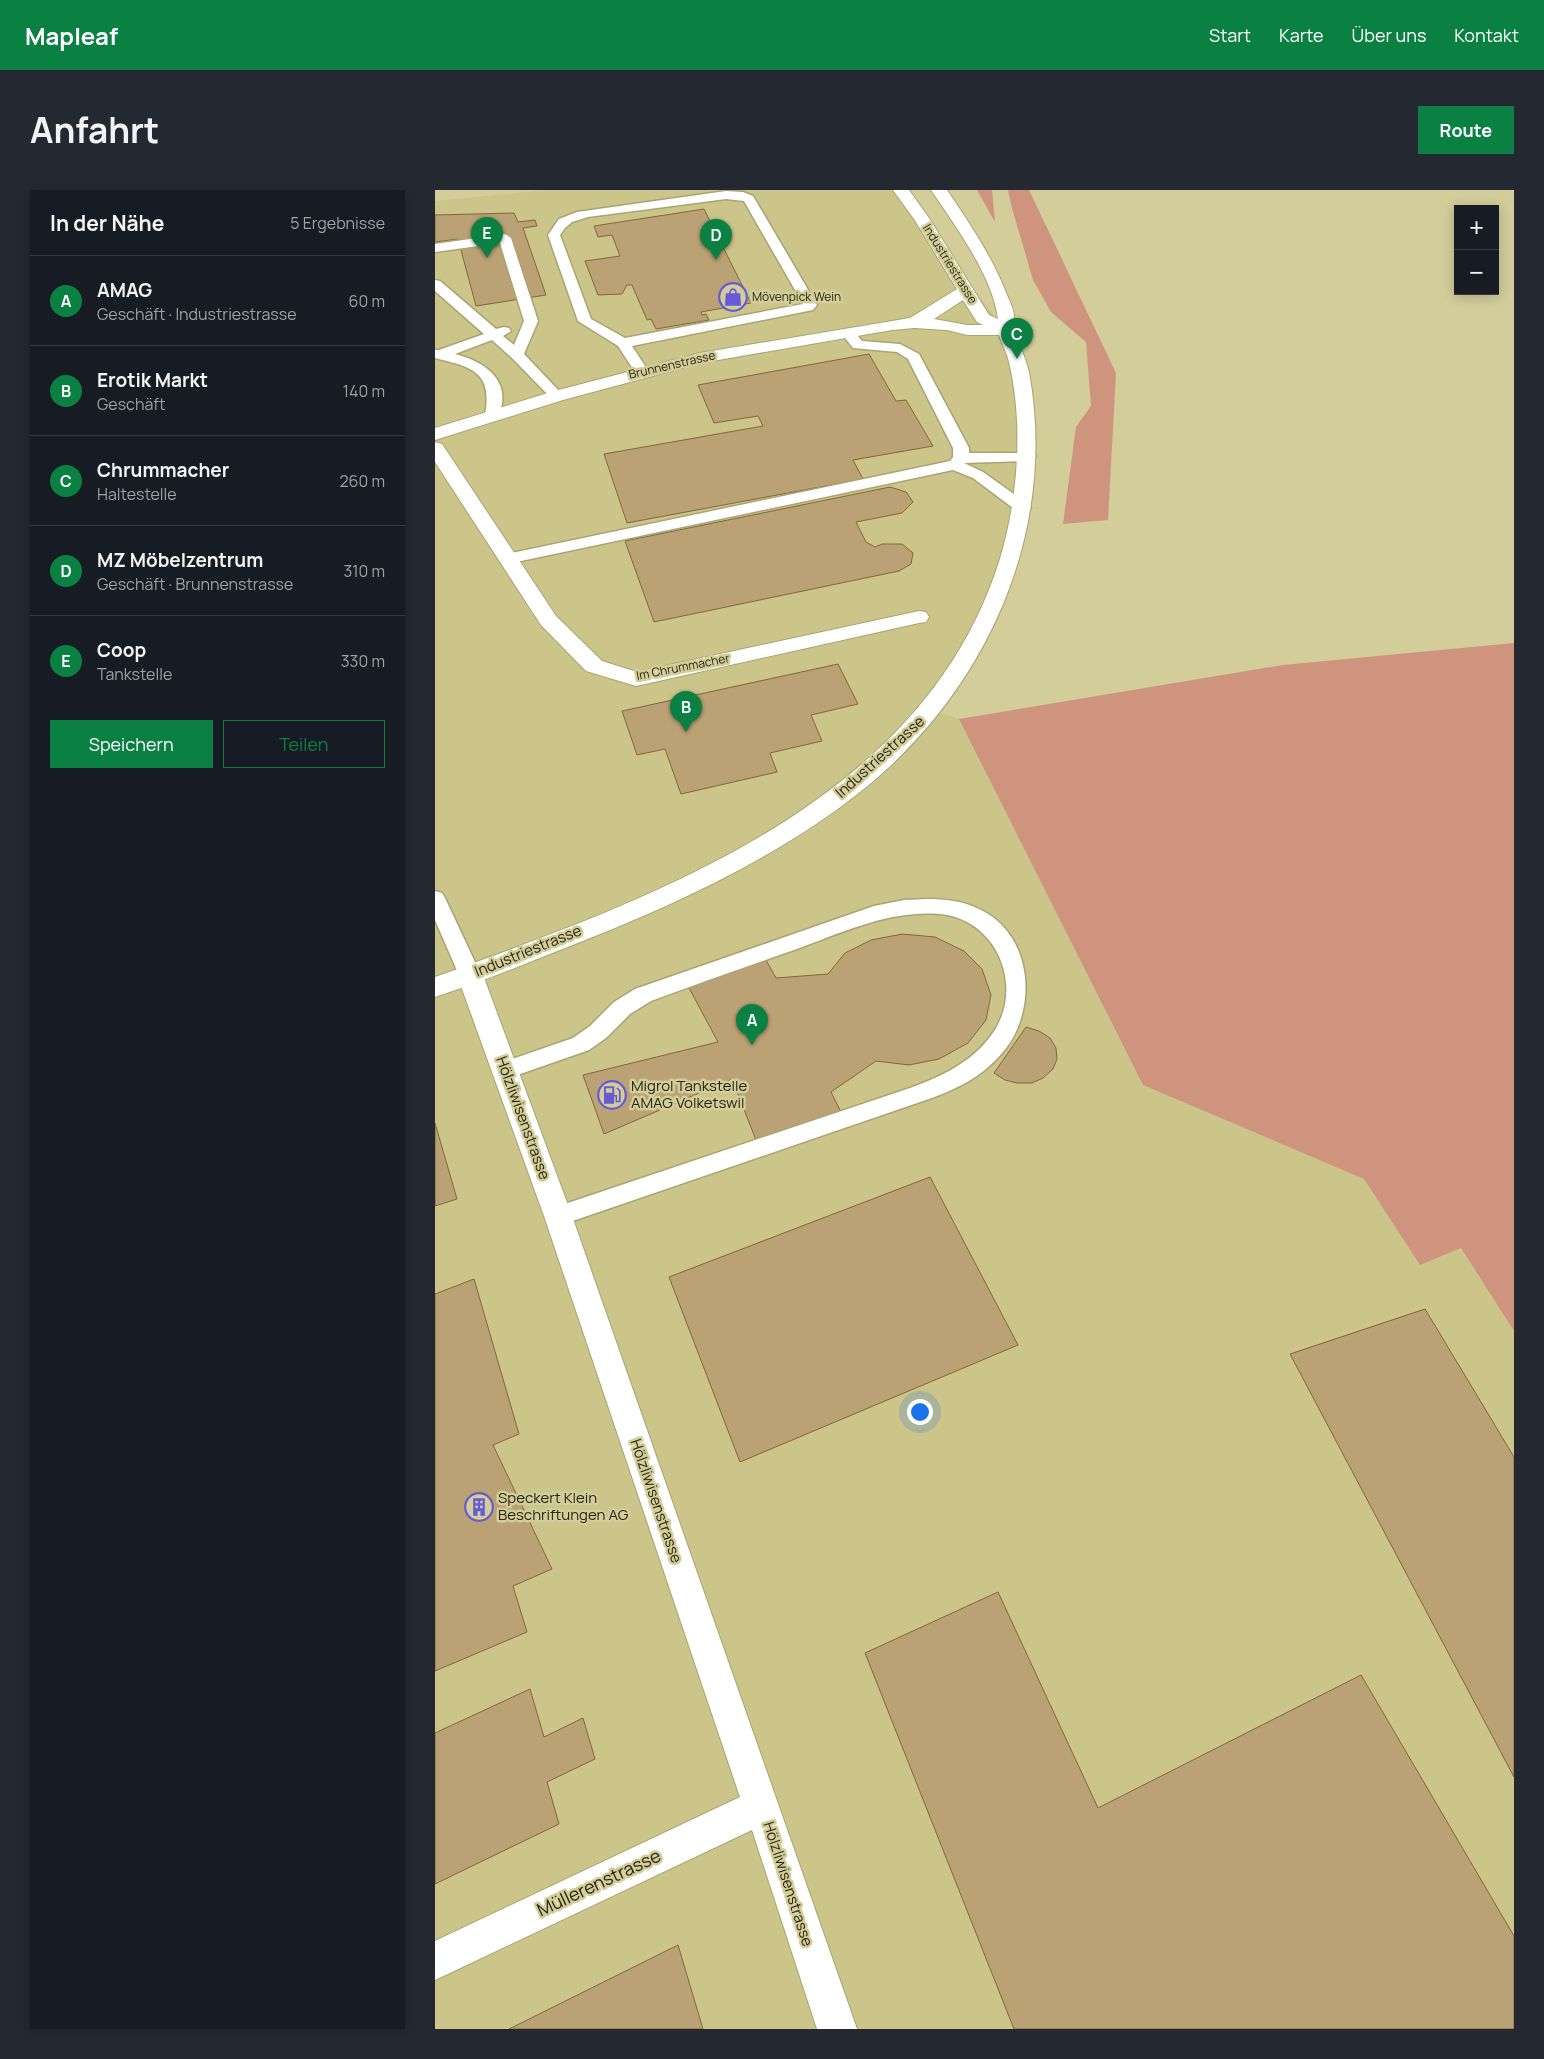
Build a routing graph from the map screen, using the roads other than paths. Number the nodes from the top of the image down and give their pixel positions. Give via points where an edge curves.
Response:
1 (901, 190) edge
2 (939, 190) edge
3 (435, 248) edge
4 (435, 284) edge
5 (966, 290) junction
6 (531, 321) junction
7 (915, 323) junction
8 (1006, 330) junction
9 (848, 332) junction
10 (493, 335) junction
11 (623, 343) junction
12 (437, 354) edge
13 (517, 355) junction
14 (642, 372) junction
15 (557, 396) junction
16 (492, 415) junction
17 (435, 434) edge
18 (435, 448) edge
19 (1028, 456) junction
20 (958, 462) junction
21 (1023, 508) junction
22 (507, 559) junction
23 (919, 617) dead end
24 (435, 898) edge
25 (470, 974) junction
26 (435, 988) edge
27 (506, 1070) junction
28 (558, 1216) junction
29 (762, 1806) junction
30 (435, 1961) edge
31 (837, 2029) edge

1 - 5 street, Industriestrasse
2 - 8 street, Industriestrasse via 983,259 1006,316
3 - 6 lane via 505,238
4 - 10 lane
5 - 7 street, Brunnenstrasse
5 - 8 street, Industriestrasse via 983,318
6 - 10 lane
6 - 13 lane
7 - 8 street, Brunnenstrasse via 967,330
7 - 9 street, Brunnenstrasse
8 - 19 street, Industriestrasse via 1017,359 1023,390
9 - 14 street, Brunnenstrasse via 700,358
9 - 20 lane via 858,345 900,348 915,357 961,448
10 - 12 lane
10 - 13 lane
11 - 11 lane via 808,308 749,200 743,196 726,195 588,213 563,221 554,235 585,321
11 - 14 lane
12 - 16 lane via 465,361 491,381 495,395
13 - 15 lane
14 - 15 street, Brunnenstrasse
15 - 16 street, Brunnenstrasse
16 - 17 street, Brunnenstrasse
18 - 22 street, Im Chrummacher
19 - 20 lane
19 - 21 street, Industriestrasse
20 - 21 lane
20 - 22 lane
21 - 25 street, Industriestrasse via 1007,577 971,653 931,710 863,777 809,817 691,883
22 - 23 street, Im Chrummacher via 547,620 594,666 636,679
24 - 25 lane
25 - 26 street, Industriestrasse
25 - 27 street, Hölzliwisenstrasse
27 - 28 street, Hölzliwisenstrasse
27 - 28 lane via 581,1044 643,994 881,911 913,906 944,907 972,914 993,928 1006,947 1015,972 1015,1001 1007,1029 993,1049 972,1068 948,1082
28 - 29 street, Hölzliwisenstrasse
29 - 30 street, Müllerenstrasse
29 - 31 street, Hölzliwisenstrasse

